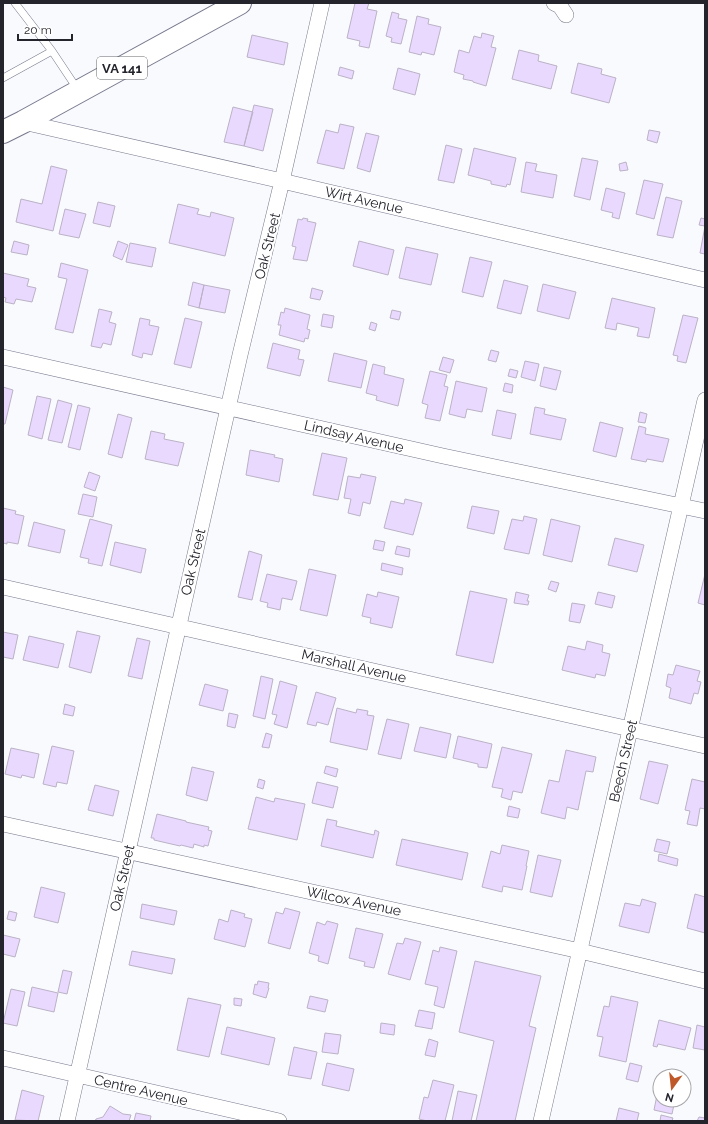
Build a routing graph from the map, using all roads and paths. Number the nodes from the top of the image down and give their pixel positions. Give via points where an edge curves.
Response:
1 (15, 3) edge
2 (240, 3) edge
3 (322, 3) edge
4 (554, 3) edge
5 (566, 15) dead end
6 (52, 51) junction
7 (3, 78) edge
8 (79, 92) junction
9 (23, 122) junction
10 (3, 132) edge
11 (282, 181) junction
12 (705, 280) edge
13 (3, 357) edge
14 (705, 400) edge
15 (228, 408) junction
16 (680, 505) junction
17 (705, 511) edge
18 (3, 587) edge
19 (178, 627) junction
20 (630, 729) junction
21 (705, 746) edge
22 (3, 824) edge
23 (128, 852) junction
24 (580, 951) junction
25 (705, 981) edge
26 (3, 1058) edge
27 (78, 1075) junction
28 (67, 1121) edge
29 (279, 1121) edge
30 (541, 1121) edge

1 - 6 lane
2 - 8 main road, VA 141
3 - 11 street, Oak Street
4 - 5 street via 560,6
6 - 7 lane
6 - 8 lane
8 - 9 main road, VA 141
9 - 10 main road, VA 141
9 - 11 street, Wirt Avenue
11 - 12 street, Wirt Avenue
11 - 15 street, Oak Street
13 - 15 street, Lindsay Avenue
14 - 16 street, Beech Street
15 - 16 street, Lindsay Avenue
15 - 19 street, Oak Street
16 - 17 street, Lindsay Avenue
16 - 20 street, Beech Street
18 - 19 street, Marshall Avenue
19 - 20 street, Marshall Avenue
19 - 23 street, Oak Street
20 - 21 street, Marshall Avenue
20 - 24 street, Beech Street
22 - 23 street, Wilcox Avenue
23 - 24 street, Wilcox Avenue
23 - 27 street, Oak Street
24 - 25 street, Wilcox Avenue
24 - 30 street, Beech Street
26 - 27 street, Centre Avenue
27 - 28 street, Oak Street
27 - 29 street, Centre Avenue

